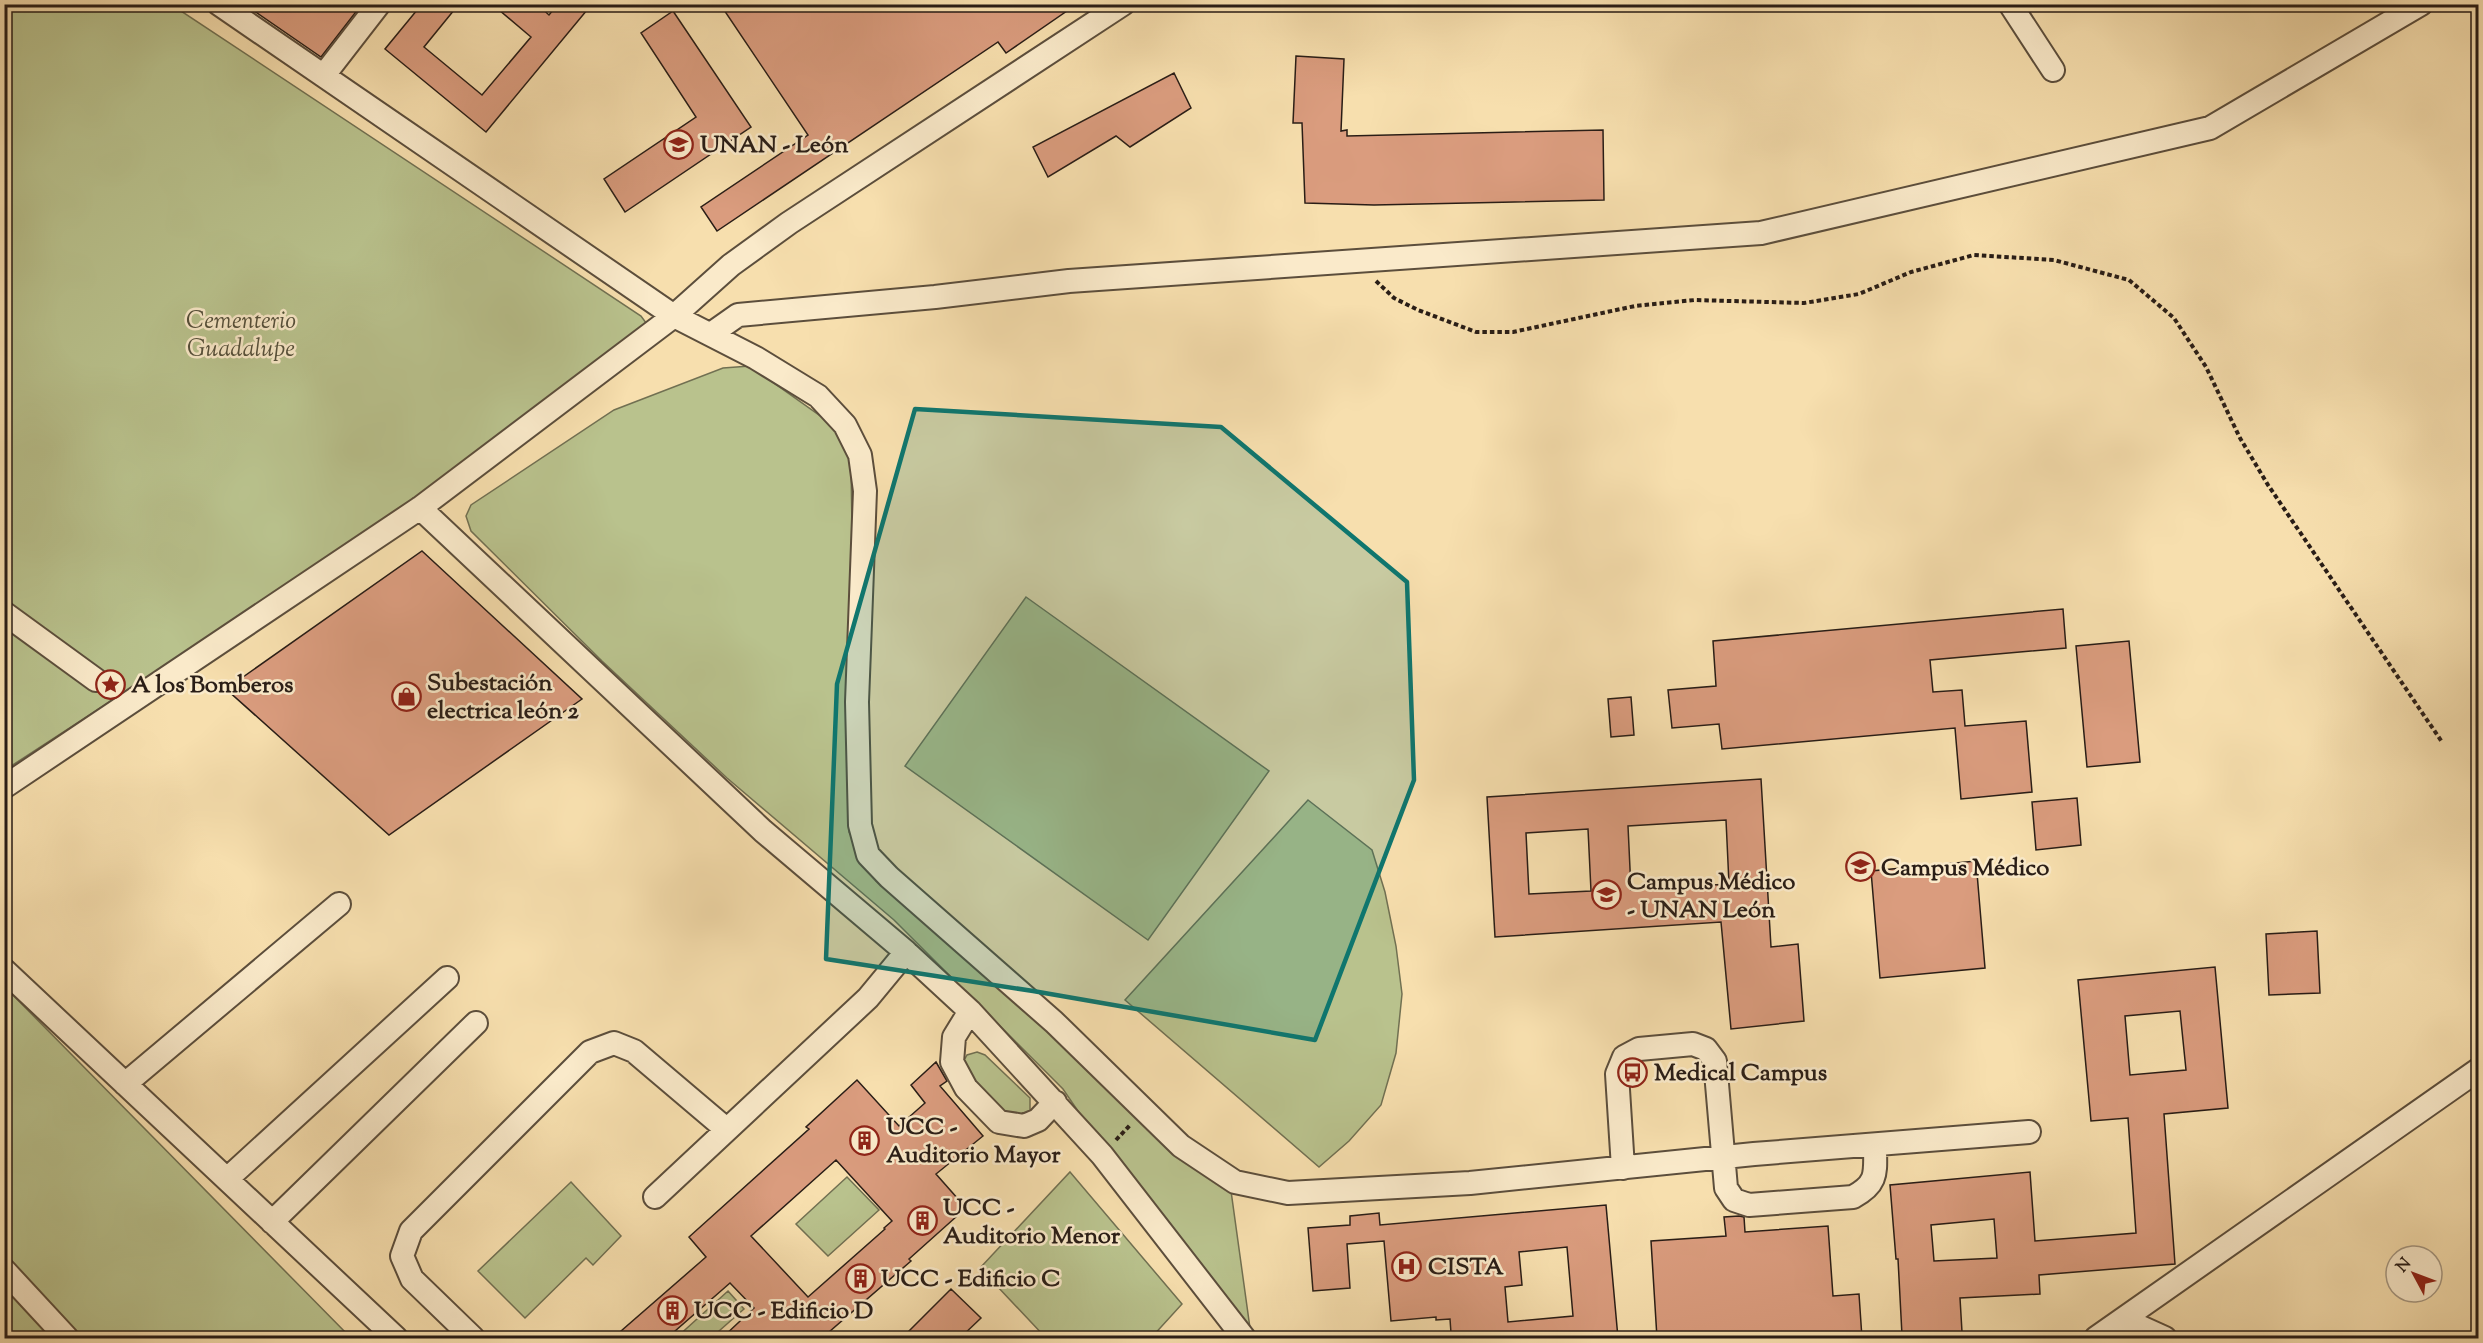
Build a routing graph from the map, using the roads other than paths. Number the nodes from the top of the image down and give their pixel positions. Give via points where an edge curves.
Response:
1 (219, 4) edge
2 (379, 4) edge
3 (1123, 4) edge
4 (2010, 4) edge
5 (2421, 4) edge
6 (2053, 70) dead end
7 (324, 75) junction
8 (674, 316) junction
9 (711, 334) junction
10 (420, 508) junction
11 (4, 613) edge
12 (96, 680) dead end
13 (4, 786) edge
14 (339, 904) dead end
15 (906, 952) junction
16 (4, 970) edge
17 (447, 978) dead end
18 (970, 1011) junction
19 (476, 1023) dead end
20 (2478, 1070) edge
21 (125, 1084) junction
22 (1055, 1102) junction
23 (726, 1129) junction
24 (2029, 1132) dead end
25 (1875, 1145) junction
26 (1723, 1157) junction
27 (1623, 1168) junction
28 (227, 1179) junction
29 (655, 1197) dead end
30 (272, 1222) junction
31 (4, 1270) edge
32 (2123, 1319) junction
33 (67, 1338) edge
34 (396, 1338) edge
35 (473, 1338) edge
36 (1244, 1338) edge
37 (2096, 1338) edge
38 (2165, 1338) edge

1 - 7 street
2 - 7 street
3 - 8 street via 789,223 731,265
4 - 6 street
5 - 9 street via 2210,128 1761,233 1069,281 738,315
7 - 8 street
8 - 9 street
8 - 10 street
9 - 27 street via 818,396 845,425 860,455 865,491 858,769 860,825 868,855 1053,1022 1181,1146 1235,1182 1288,1193 1470,1183
10 - 13 street
10 - 15 street via 763,831
11 - 12 street
14 - 21 street
15 - 18 street
15 - 23 street via 868,998
16 - 21 street
17 - 28 street
18 - 22 street
18 - 22 street via 954,1037 952,1062 966,1088 999,1122 1024,1126 1038,1120
19 - 30 street
20 - 32 street
21 - 28 street
22 - 36 street via 1102,1155
23 - 29 street
23 - 35 street via 634,1051 614,1043 590,1052 411,1231 402,1256 412,1279
24 - 25 street
25 - 26 street
25 - 26 street via 1875,1175 1867,1190 1853,1197 1749,1205 1734,1200 1726,1188
26 - 27 street
26 - 27 street via 1715,1061 1706,1049 1693,1044 1639,1049 1624,1058 1617,1074
28 - 30 street
30 - 34 street
31 - 33 street
32 - 37 street
32 - 38 street

